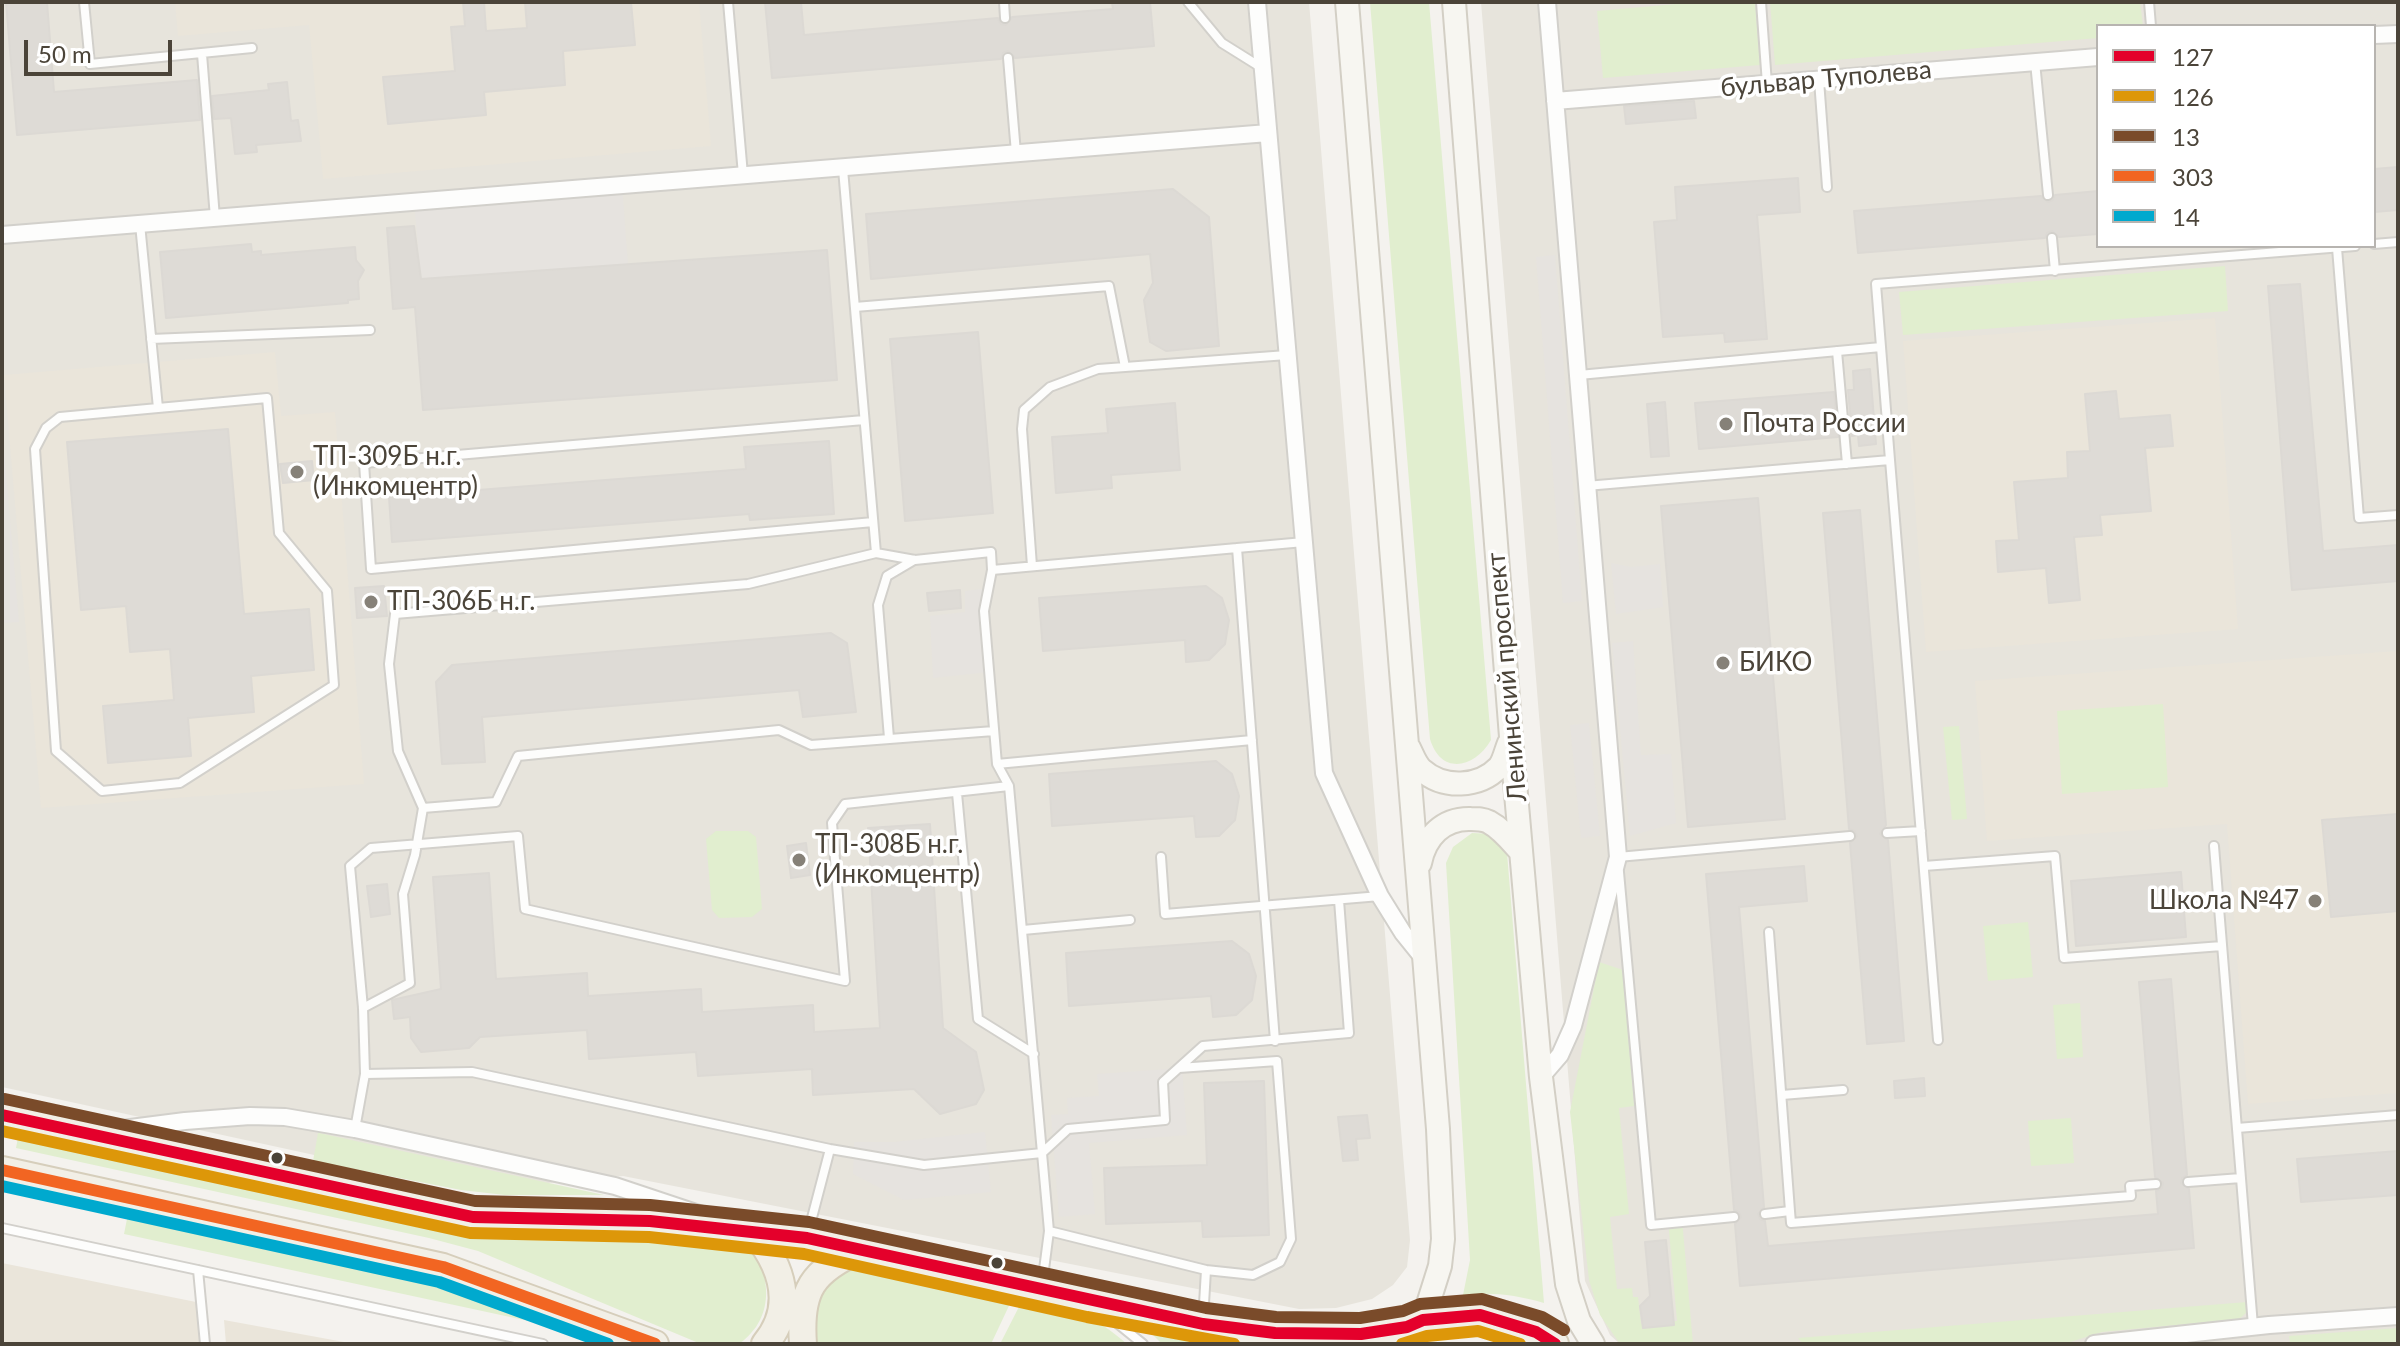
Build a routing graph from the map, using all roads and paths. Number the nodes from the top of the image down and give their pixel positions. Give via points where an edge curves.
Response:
1 (84, 2) edge
2 (728, 2) edge
3 (1004, 2) edge
4 (1188, 2) edge
5 (1257, 2) edge
6 (1347, 2) edge
7 (1454, 2) edge
8 (1547, 2) edge
9 (1761, 2) edge
10 (2149, 2) edge
11 (1005, 18) dead end
12 (2151, 24) edge
13 (2398, 34) edge
14 (2376, 35) edge
15 (252, 48) dead end
16 (202, 54) junction
17 (2096, 57) edge
18 (1008, 58) dead end
19 (2035, 62) junction
20 (1263, 68) junction
21 (1819, 80) junction
22 (1767, 84) junction
23 (1555, 101) junction
24 (1268, 133) junction
25 (1016, 154) junction
26 (843, 169) junction
27 (743, 175) junction
28 (1827, 187) dead end
29 (2048, 195) dead end
30 (215, 218) junction
31 (140, 224) junction
32 (2, 235) edge
33 (2052, 238) dead end
34 (2398, 242) edge
35 (2376, 244) edge
36 (2337, 248) edge
37 (2055, 271) junction
38 (855, 307) junction
39 (370, 330) dead end
40 (151, 339) junction
41 (1881, 347) junction
42 (1837, 351) junction
43 (1288, 354) junction
44 (1125, 367) junction
45 (1578, 375) junction
46 (158, 408) junction
47 (864, 420) junction
48 (1890, 460) junction
49 (1847, 464) junction
50 (1586, 486) junction
51 (2398, 515) edge
52 (873, 522) junction
53 (1304, 542) junction
54 (1237, 548) junction
55 (876, 553) junction
56 (915, 560) junction
57 (1032, 566) junction
58 (992, 570) junction
59 (994, 731) junction
60 (1511, 737) junction
61 (889, 738) junction
62 (1252, 740) junction
63 (1407, 743) junction
64 (997, 764) junction
65 (1009, 786) junction
66 (957, 793) junction
67 (423, 808) junction
68 (1921, 831) junction
69 (1887, 833) dead end
70 (1850, 836) dead end
71 (416, 845) junction
72 (2214, 846) dead end
73 (1521, 852) junction
74 (1161, 857) dead end
75 (1618, 857) junction
76 (1924, 866) junction
77 (1418, 870) junction
78 (1380, 896) junction
79 (1339, 900) junction
80 (1265, 905) junction
81 (1130, 920) dead end
82 (1023, 930) junction
83 (1769, 932) dead end
84 (2222, 946) junction
85 (1427, 962) junction
86 (363, 1008) junction
87 (1938, 1040) dead end
88 (1275, 1041) junction
89 (1034, 1054) junction
90 (1179, 1068) junction
91 (365, 1074) junction
92 (1541, 1077) junction
93 (1843, 1090) dead end
94 (1782, 1095) junction
95 (2, 1115) edge
96 (2398, 1115) edge
97 (2237, 1128) junction
98 (355, 1129) junction
99 (85, 1134) junction
100 (830, 1149) junction
101 (1042, 1153) junction
102 (2, 1170) edge
103 (2241, 1178) junction
104 (2188, 1182) dead end
105 (2156, 1184) dead end
106 (1790, 1211) junction
107 (1765, 1214) dead end
108 (1734, 1217) dead end
109 (2, 1228) edge
110 (1049, 1231) junction
111 (754, 1232) junction
112 (807, 1238) junction
113 (861, 1249) junction
114 (198, 1270) junction
115 (1206, 1270) junction
116 (1041, 1290) junction
117 (1090, 1301) junction
118 (2398, 1316) edge
119 (1203, 1324) junction
120 (2253, 1326) junction
121 (1407, 1330) edge
122 (1265, 1338) edge
123 (205, 1344) edge
124 (543, 1344) edge
125 (655, 1344) edge
126 (765, 1344) edge
127 (803, 1344) edge
128 (1143, 1344) edge
129 (1555, 1344) edge
130 (1593, 1344) edge
131 (2094, 1344) edge

1 - 16 lane via 90,64
2 - 27 lane
3 - 11 lane
4 - 20 lane via 1222,43
5 - 20 street
6 - 63 main road
7 - 60 main road, Ленинский проспект
8 - 23 street
9 - 22 lane
10 - 12 lane
13 - 14 street
15 - 16 lane
16 - 30 lane
17 - 19 street, бульвар Туполева
18 - 25 lane
19 - 21 street, бульвар Туполева
19 - 29 lane
20 - 24 street
21 - 22 street, бульвар Туполева
21 - 28 lane
22 - 23 street, бульвар Туполева
23 - 45 street
24 - 25 street
24 - 43 street
25 - 26 street
26 - 27 street
26 - 38 lane
27 - 30 street
30 - 31 street
31 - 32 street
31 - 40 lane
33 - 37 lane
34 - 35 lane
36 - 37 lane
36 - 51 lane via 2359,518
37 - 41 lane via 1876,284
38 - 44 lane via 1109,286
38 - 47 lane
39 - 40 lane
40 - 46 lane
41 - 42 lane
41 - 48 lane
42 - 45 lane
42 - 49 lane
43 - 44 lane
43 - 53 street
44 - 57 lane via 1098,369 1050,387 1024,410
45 - 50 street
46 - 46 lane via 60,417 46,428 35,449 56,751 102,791 180,783 334,685 327,591 279,533 267,398
47 - 52 lane
47 - 52 lane via 364,463 371,569
48 - 49 lane
48 - 68 lane
49 - 50 lane
50 - 75 street
52 - 55 lane
53 - 54 lane
53 - 78 street via 1324,773
54 - 57 lane
54 - 62 lane
55 - 56 lane
55 - 67 lane via 748,584 395,614 389,664 398,751
56 - 58 lane via 991,552
56 - 61 lane via 887,576 878,605
57 - 58 lane
58 - 59 lane via 984,611
59 - 61 lane
59 - 64 lane
60 - 63 main road via 1500,766 1471,783 1433,778 1419,768
60 - 73 main road, Ленинский проспект
61 - 67 lane via 811,745 779,730 518,756 496,802
62 - 64 lane
62 - 80 lane
63 - 77 main road
64 - 65 lane
65 - 66 lane
65 - 82 lane
66 - 71 lane via 845,804 832,823 845,981 525,909 518,836
66 - 89 lane via 978,1019
67 - 71 lane
68 - 69 lane
68 - 76 lane
70 - 75 lane
71 - 86 lane via 403,894 410,983
71 - 86 lane via 371,848 350,866
72 - 84 lane
73 - 77 main road via 1486,820 1462,819 1444,824 1432,835
73 - 92 main road, Ленинский проспект
74 - 80 lane via 1165,914
75 - 92 street via 1573,1026 1560,1055
75 - 108 lane via 1651,1225
76 - 84 lane via 2055,856 2064,958
76 - 87 lane
77 - 85 main road
78 - 79 lane
78 - 85 street
79 - 80 lane
79 - 88 lane via 1349,1033
80 - 88 lane
81 - 82 lane
82 - 89 lane
83 - 94 lane
84 - 97 lane
85 - 121 main road via 1443,1239 1440,1266
86 - 91 lane
88 - 90 lane via 1203,1046
89 - 101 lane
90 - 101 lane via 1163,1082 1165,1120 1068,1129
90 - 115 lane via 1277,1061 1291,1239 1280,1262 1253,1275
91 - 98 lane
91 - 100 lane via 472,1072
92 - 130 main road, Ленинский проспект via 1567,1284
93 - 94 lane
94 - 106 lane
95 - 99 main road
96 - 97 lane
97 - 103 lane
98 - 99 street via 250,1116
98 - 111 street via 615,1186
99 - 111 main road via 473,1217 650,1221
100 - 101 lane via 924,1165
100 - 112 lane
101 - 110 lane
102 - 125 main road via 443,1267
103 - 104 lane
103 - 120 lane
105 - 106 lane via 2130,1186 2131,1196 1791,1223
106 - 107 lane
109 - 114 lane
110 - 115 lane
110 - 116 lane
111 - 112 main road
111 - 126 main road via 780,1278 783,1309 778,1328
112 - 113 main road
113 - 116 main road
113 - 127 main road via 817,1276 801,1314
114 - 123 lane
114 - 124 lane
115 - 119 lane
116 - 117 main road
117 - 119 main road
117 - 128 lane
118 - 120 street
119 - 122 main road
120 - 131 street
121 - 122 main road
121 - 129 main road via 1480,1315 1536,1332

